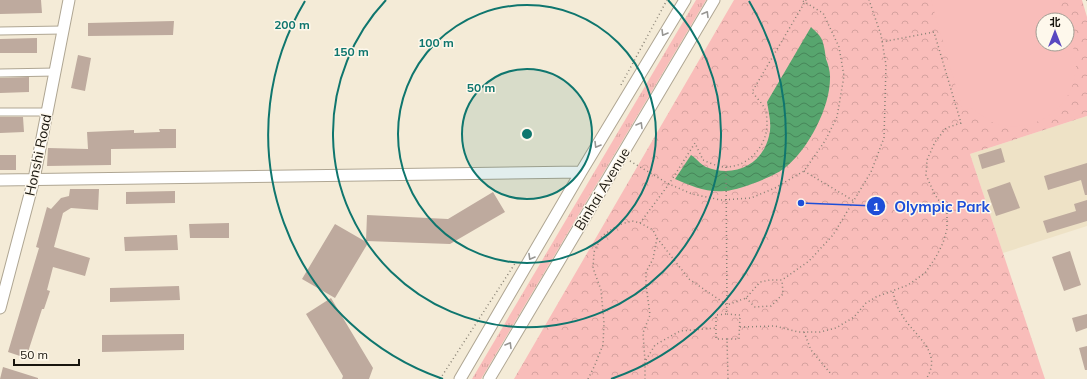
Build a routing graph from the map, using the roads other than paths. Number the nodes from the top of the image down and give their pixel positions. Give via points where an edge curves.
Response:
1 (69, 0) edge
2 (684, 0) edge
3 (714, 0) edge
4 (63, 30) junction
5 (0, 31) edge
6 (56, 72) junction
7 (0, 73) edge
8 (0, 112) edge
9 (48, 112) junction
10 (581, 172) junction
11 (34, 179) junction
12 (0, 180) edge
13 (0, 308) edge
14 (460, 379) edge
15 (489, 379) edge

1 - 4 street, Honshi Road
2 -> 10 street, Binhai Avenue
15 -> 3 street, Binhai Avenue
4 - 5 street
4 - 6 street, Honshi Road
6 - 7 street
6 - 9 street, Honshi Road
8 - 9 street
9 - 11 street, Honshi Road
10 - 11 street
10 -> 14 street, Binhai Avenue
11 - 12 street
11 - 13 street, Honshi Road

